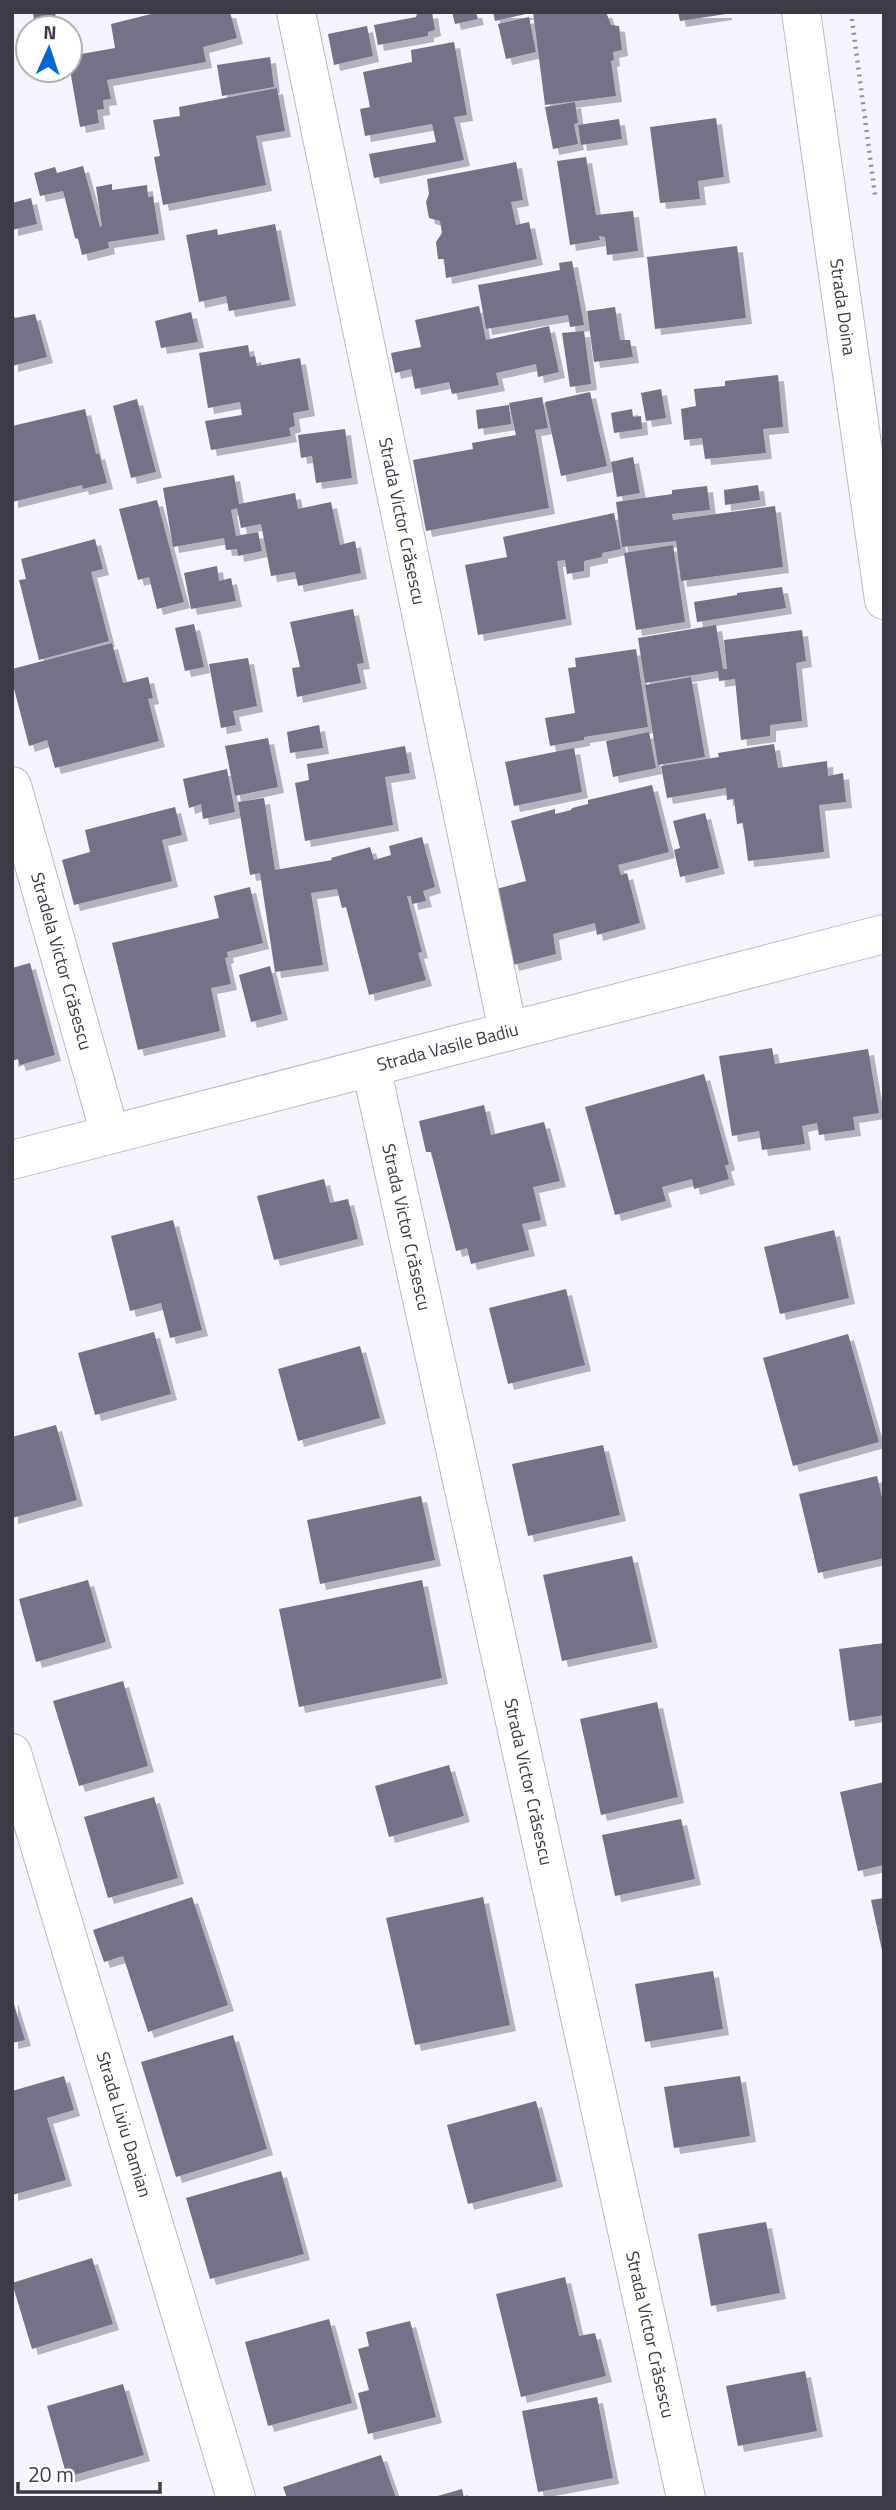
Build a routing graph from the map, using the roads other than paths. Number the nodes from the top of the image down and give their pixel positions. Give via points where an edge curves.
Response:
1 (296, 12) edge
2 (801, 12) edge
3 (884, 600) edge
4 (12, 786) edge
5 (884, 934) edge
6 (508, 1031) junction
7 (371, 1067) junction
8 (110, 1134) junction
9 (12, 1160) edge
10 (12, 1753) edge
11 (236, 2498) edge
12 (686, 2498) edge

1 - 6 street, Strada Victor Crăsescu
2 - 3 street, Strada Doina
4 - 8 street, Stradela Victor Crăsescu
5 - 6 street, Strada Vasile Badiu
6 - 7 street, Strada Vasile Badiu
7 - 8 street, Strada Vasile Badiu
7 - 12 street, Strada Victor Crăsescu
8 - 9 street, Strada Vasile Badiu
10 - 11 street, Strada Liviu Damian

